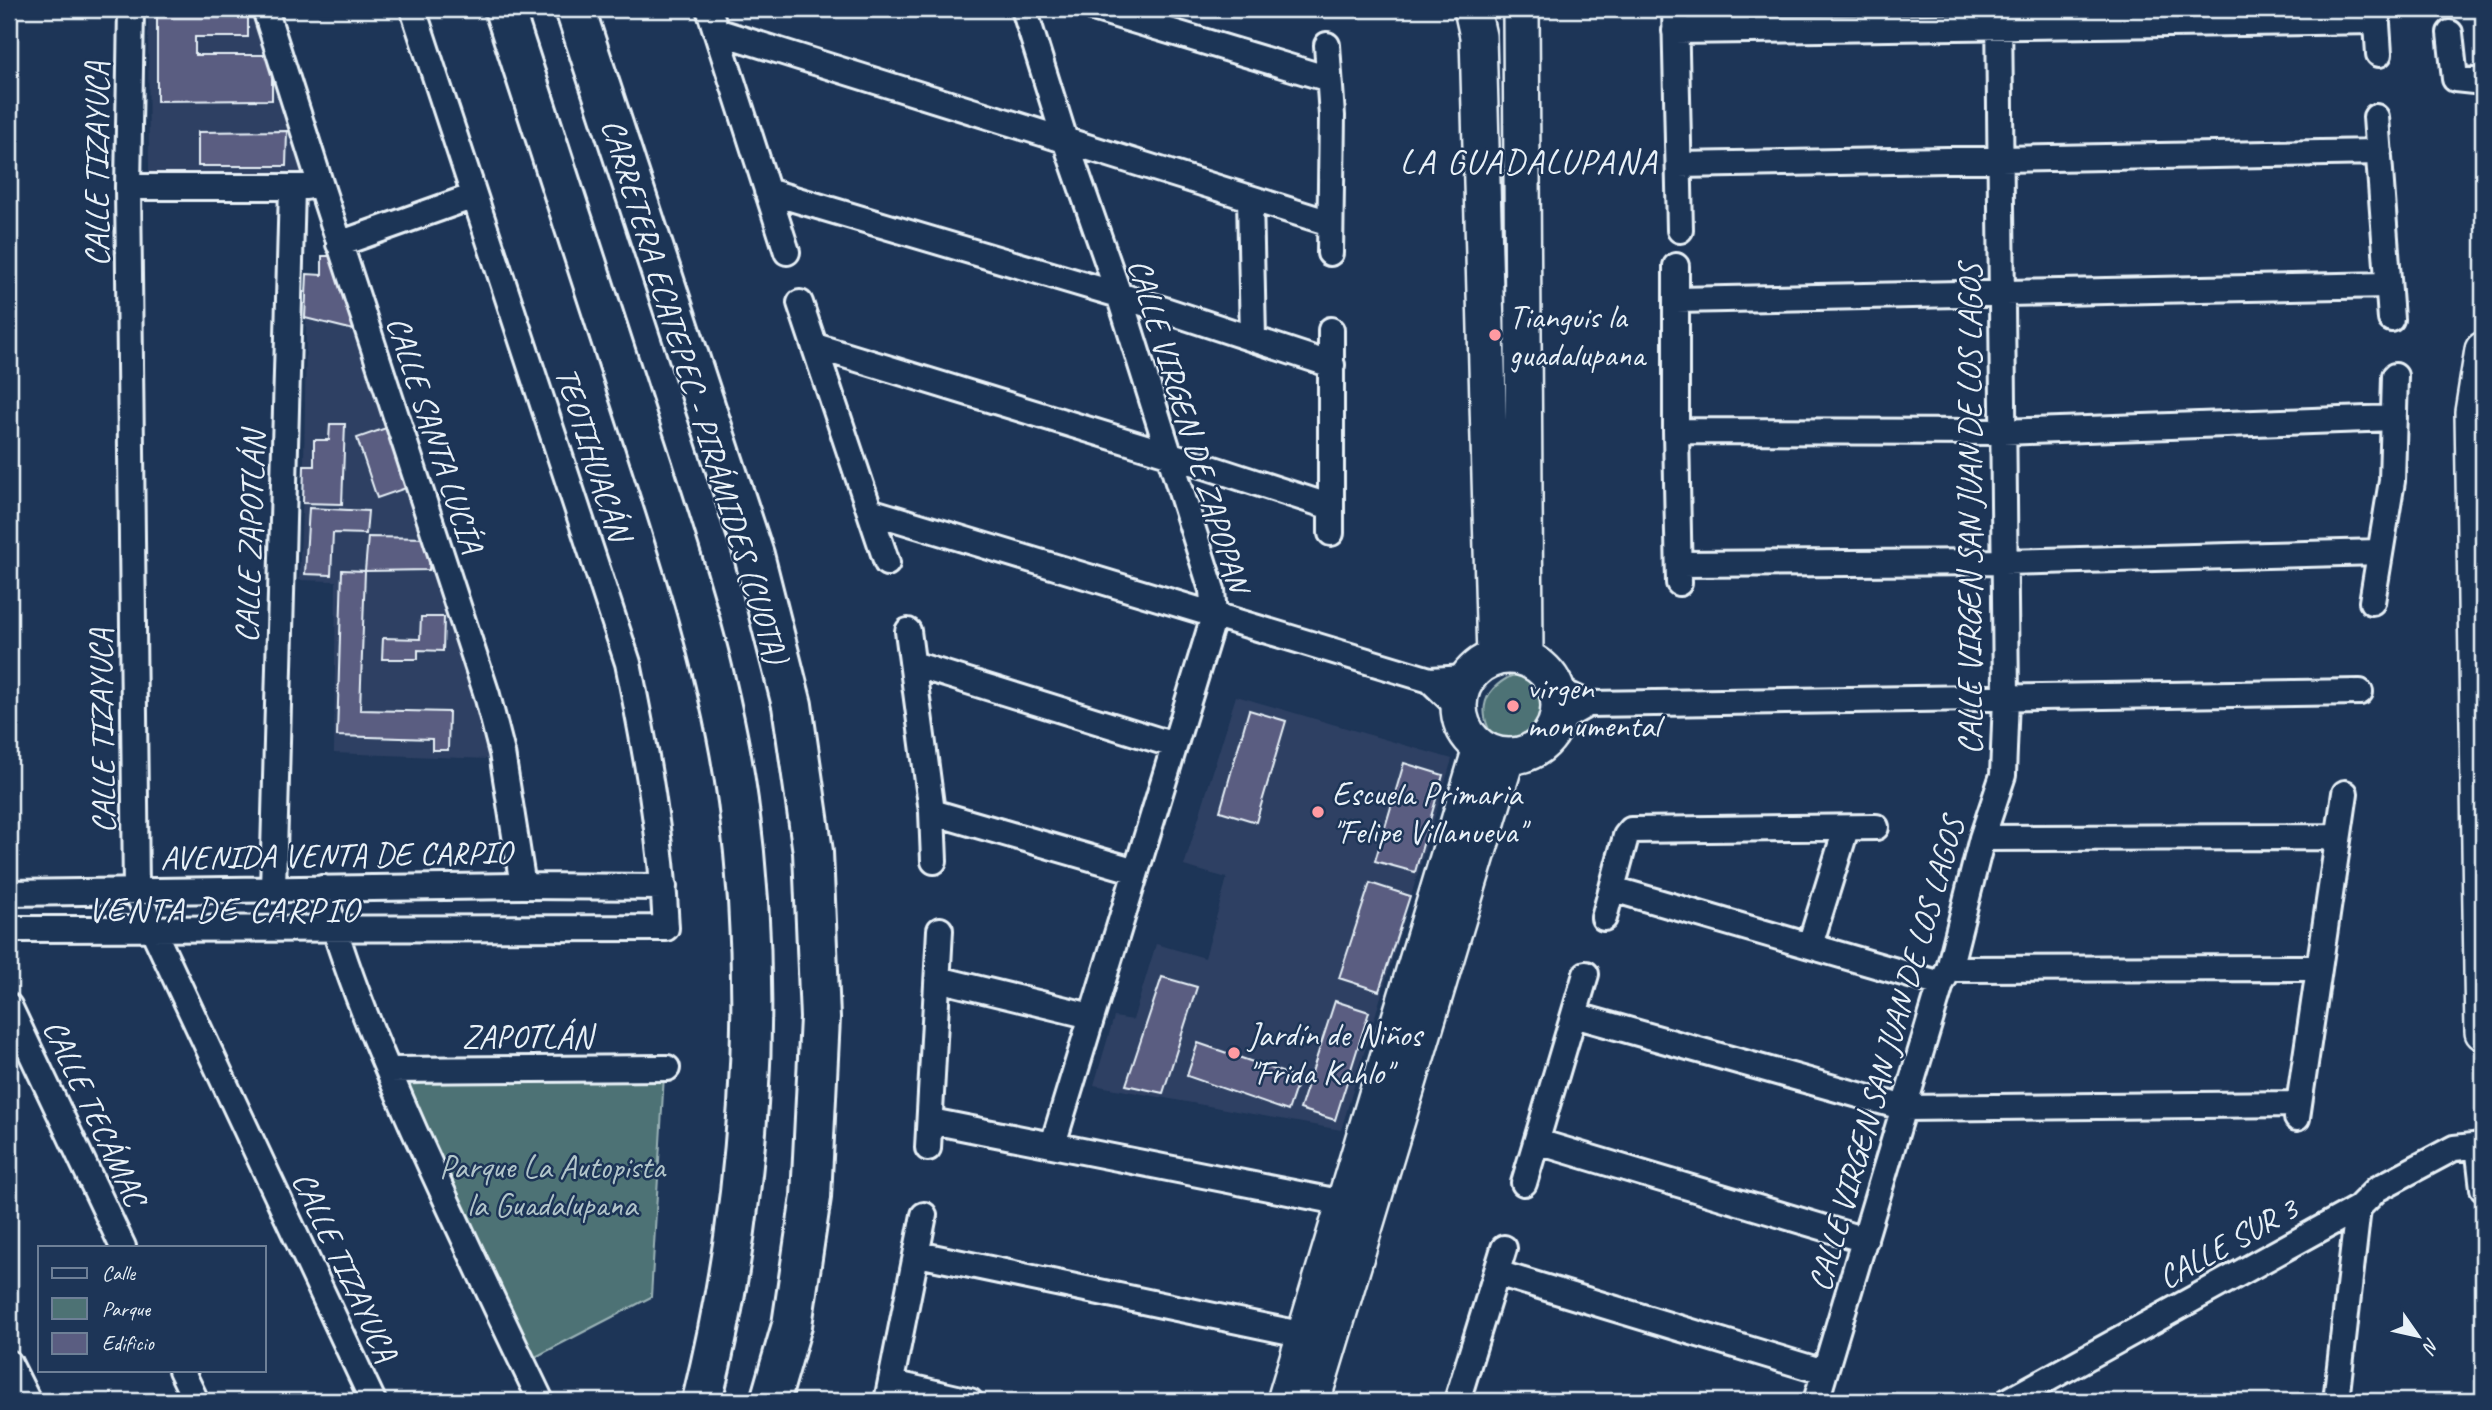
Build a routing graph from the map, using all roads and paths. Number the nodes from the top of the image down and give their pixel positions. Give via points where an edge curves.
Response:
1 (131, 9) edge
2 (265, 9) edge
3 (413, 9) edge
4 (504, 9) edge
5 (575, 9) edge
6 (1024, 9) edge
7 (1096, 9) edge
8 (1472, 9) edge
9 (1521, 9) edge
10 (2376, 15) edge
11 (1999, 18) edge
12 (712, 20) edge
13 (1675, 20) edge
14 (2450, 33) dead end
15 (1327, 44) dead end
16 (2379, 54) dead end
17 (1329, 79) junction
18 (2483, 82) edge
19 (2376, 117) dead end
20 (1065, 140) junction
21 (2379, 152) junction
22 (2000, 159) junction
23 (1679, 165) junction
24 (321, 186) junction
25 (128, 187) junction
26 (292, 188) junction
27 (767, 191) junction
28 (474, 196) junction
29 (1250, 198) junction
30 (1330, 223) junction
31 (1680, 230) dead end
32 (339, 244) junction
33 (787, 252) dead end
34 (1330, 253) dead end
35 (1676, 266) dead end
36 (2388, 285) junction
37 (1119, 295) junction
38 (2002, 295) junction
39 (1676, 300) junction
40 (800, 303) dead end
41 (2391, 319) dead end
42 (1331, 330) dead end
43 (1253, 338) junction
44 (815, 346) junction
45 (2483, 350) edge
46 (1332, 365) junction
47 (2395, 376) dead end
48 (2394, 418) junction
49 (1676, 431) junction
50 (2003, 432) junction
51 (1168, 454) junction
52 (1331, 508) junction
53 (870, 511) junction
54 (1331, 533) dead end
55 (2379, 552) junction
56 (2004, 562) junction
57 (887, 563) dead end
58 (2372, 602) dead end
59 (1214, 615) junction
60 (908, 631) dead end
61 (2480, 640) edge
62 (1510, 658) junction
63 (913, 664) junction
64 (1555, 688) junction
65 (2360, 692) dead end
66 (1463, 693) junction
67 (2006, 698) junction
68 (1588, 704) junction
69 (1556, 722) junction
70 (1174, 745) junction
71 (1494, 752) junction
72 (2345, 793) dead end
73 (932, 812) junction
74 (1876, 827) dead end
75 (1846, 829) junction
76 (2338, 837) junction
77 (1983, 838) junction
78 (934, 861) dead end
79 (1136, 872) junction
80 (523, 886) junction
81 (664, 887) junction
82 (323, 888) junction
83 (136, 889) junction
84 (273, 889) junction
85 (1614, 890) junction
86 (9, 893) edge
87 (1604, 918) dead end
88 (9, 929) edge
89 (334, 929) junction
90 (153, 930) junction
91 (940, 930) dead end
92 (1810, 945) junction
93 (2319, 968) junction
94 (1586, 974) dead end
95 (1945, 977) junction
96 (938, 979) junction
97 (9, 1006) edge
98 (1574, 1015) junction
99 (1091, 1016) junction
100 (2483, 1032) edge
101 (667, 1068) dead end
102 (388, 1070) junction
103 (1905, 1108) junction
104 (931, 1121) junction
105 (1538, 1142) junction
106 (1053, 1144) junction
107 (2480, 1145) edge
108 (928, 1148) dead end
109 (1524, 1183) dead end
110 (2483, 1188) edge
111 (1344, 1203) junction
112 (2358, 1208) junction
113 (925, 1214) dead end
114 (1865, 1240) junction
115 (123, 1246) edge
116 (1504, 1248) dead end
117 (918, 1254) junction
118 (1496, 1273) junction
119 (1305, 1335) junction
120 (9, 1363) edge
121 (182, 1372) edge
122 (1825, 1372) junction
123 (890, 1392) edge
124 (28, 1401) edge
125 (196, 1401) edge
126 (373, 1401) edge
127 (541, 1401) edge
128 (702, 1401) edge
129 (770, 1401) edge
130 (970, 1401) edge
131 (1285, 1401) edge
132 (1312, 1401) edge
133 (1458, 1401) edge
134 (1816, 1401) edge
135 (2007, 1401) edge
136 (2336, 1401) edge

1 - 25 street, CALLE TIZAYUCA
2 - 24 street, CALLE SANTA LUCÍA
3 - 28 street, TEOTIHUACÁN
4 - 128 highway, CARRETERA ECATEPEC - PIRÁMIDES (CUOTA) via 690,582 738,800 748,904 751,1018 747,1107 739,1201
5 - 129 highway, CARRETERA ECATEPEC - PIRÁMIDES (CUOTA) via 754,555 792,705 814,852 820,1018 811,1197 792,1325
6 - 20 street, CALLE VIRGEN DE ZAPOPAN
7 - 17 street
8 - 62 street via 1478,36
9 - 62 street
10 - 11 street
10 - 16 street
11 - 13 street
11 - 22 street, CALLE VIRGEN SAN JUAN DE LOS LAGOS
12 - 20 street
12 - 27 street
13 - 23 street
14 - 18 street via 2455,79
15 - 17 street
17 - 30 street
19 - 21 street
20 - 29 street
20 - 37 street, CALLE VIRGEN DE ZAPOPAN
21 - 22 street
21 - 36 street
22 - 23 street
22 - 38 street, CALLE VIRGEN SAN JUAN DE LOS LAGOS
23 - 31 street
24 - 26 street
24 - 32 street, CALLE SANTA LUCÍA
25 - 26 street
25 - 83 street, CALLE TIZAYUCA
26 - 84 street, CALLE ZAPOTLÁN
27 - 33 street
27 - 37 street
28 - 32 street
28 - 81 street, TEOTIHUACÁN via 628,663 648,764
29 - 30 street
29 - 43 street
30 - 34 street
32 - 80 street, CALLE SANTA LUCÍA via 486,695 502,753
35 - 39 street
36 - 38 street
36 - 41 street
37 - 43 street
37 - 51 street, CALLE VIRGEN DE ZAPOPAN
38 - 39 street
38 - 50 street, CALLE VIRGEN SAN JUAN DE LOS LAGOS
39 - 49 street
40 - 44 street
42 - 46 street
43 - 46 street
44 - 51 street
44 - 53 street
45 - 61 street via 2473,412
46 - 52 street
47 - 48 street
48 - 50 street
48 - 55 street via 2392,481
49 - 50 street
49 - 56 street via 1679,573
50 - 56 street, CALLE VIRGEN SAN JUAN DE LOS LAGOS
51 - 52 street
51 - 59 street, CALLE VIRGEN DE ZAPOPAN via 1212,590
52 - 54 street
53 - 57 street
53 - 59 street
55 - 56 street
55 - 58 street
56 - 67 street, CALLE VIRGEN SAN JUAN DE LOS LAGOS
59 - 66 street
59 - 70 street, CALLE VIRGEN DE ZAPOPAN
60 - 63 street
61 - 100 street
62 - 64 street via 1538,665
62 - 66 street via 1484,663
63 - 70 street
63 - 73 street
64 - 68 street
64 - 69 street
65 - 67 street
66 - 71 street via 1462,724 1469,737
67 - 68 street
67 - 77 street, CALLE VIRGEN SAN JUAN DE LOS LAGOS via 2003,775
68 - 69 street
69 - 71 street via 1549,736 1523,754
70 - 79 street, CALLE VIRGEN DE ZAPOPAN
71 - 111 street
71 - 132 street
72 - 76 street
73 - 78 street
73 - 79 street
74 - 75 street
75 - 85 street via 1631,830
75 - 92 street
76 - 77 street
76 - 93 street
77 - 95 street, CALLE VIRGEN SAN JUAN DE LOS LAGOS
79 - 99 street, CALLE VIRGEN DE ZAPOPAN
80 - 81 street, AVENIDA VENTA DE CARPIO
80 - 82 street, AVENIDA VENTA DE CARPIO
81 - 89 street, TEOTIHUACÁN via 666,929
82 - 84 street, AVENIDA VENTA DE CARPIO
82 - 89 street
83 - 84 street, AVENIDA VENTA DE CARPIO
83 - 86 street, AVENIDA VENTA DE CARPIO
83 - 90 street, CALLE TIZAYUCA
85 - 87 street
85 - 92 street
88 - 90 street
89 - 90 street
89 - 102 street
90 - 126 street, CALLE TIZAYUCA
91 - 96 street
92 - 95 street
93 - 95 street
93 - 103 street via 2298,1112
94 - 98 street
95 - 103 street, CALLE VIRGEN SAN JUAN DE LOS LAGOS
96 - 99 street
96 - 104 street
97 - 115 street, CALLE TECÁMAC
98 - 103 street
98 - 105 street
99 - 106 street, CALLE VIRGEN DE ZAPOPAN
101 - 102 street, ZAPOTLÁN
102 - 127 street
103 - 114 street, CALLE VIRGEN SAN JUAN DE LOS LAGOS
104 - 106 street
104 - 108 street
105 - 109 street
105 - 114 street
106 - 111 street
107 - 110 street
107 - 112 street, CALLE SUR 3 via 2454,1148 2377,1189
111 - 119 street
112 - 135 street, CALLE SUR 3
112 - 136 street
113 - 117 street
114 - 122 street, CALLE VIRGEN SAN JUAN DE LOS LAGOS
116 - 118 street
117 - 119 street
117 - 123 street
118 - 122 street
118 - 133 street
119 - 131 street
120 - 124 street
121 - 125 street
122 - 134 street, CALLE VIRGEN SAN JUAN DE LOS LAGOS
123 - 130 street

